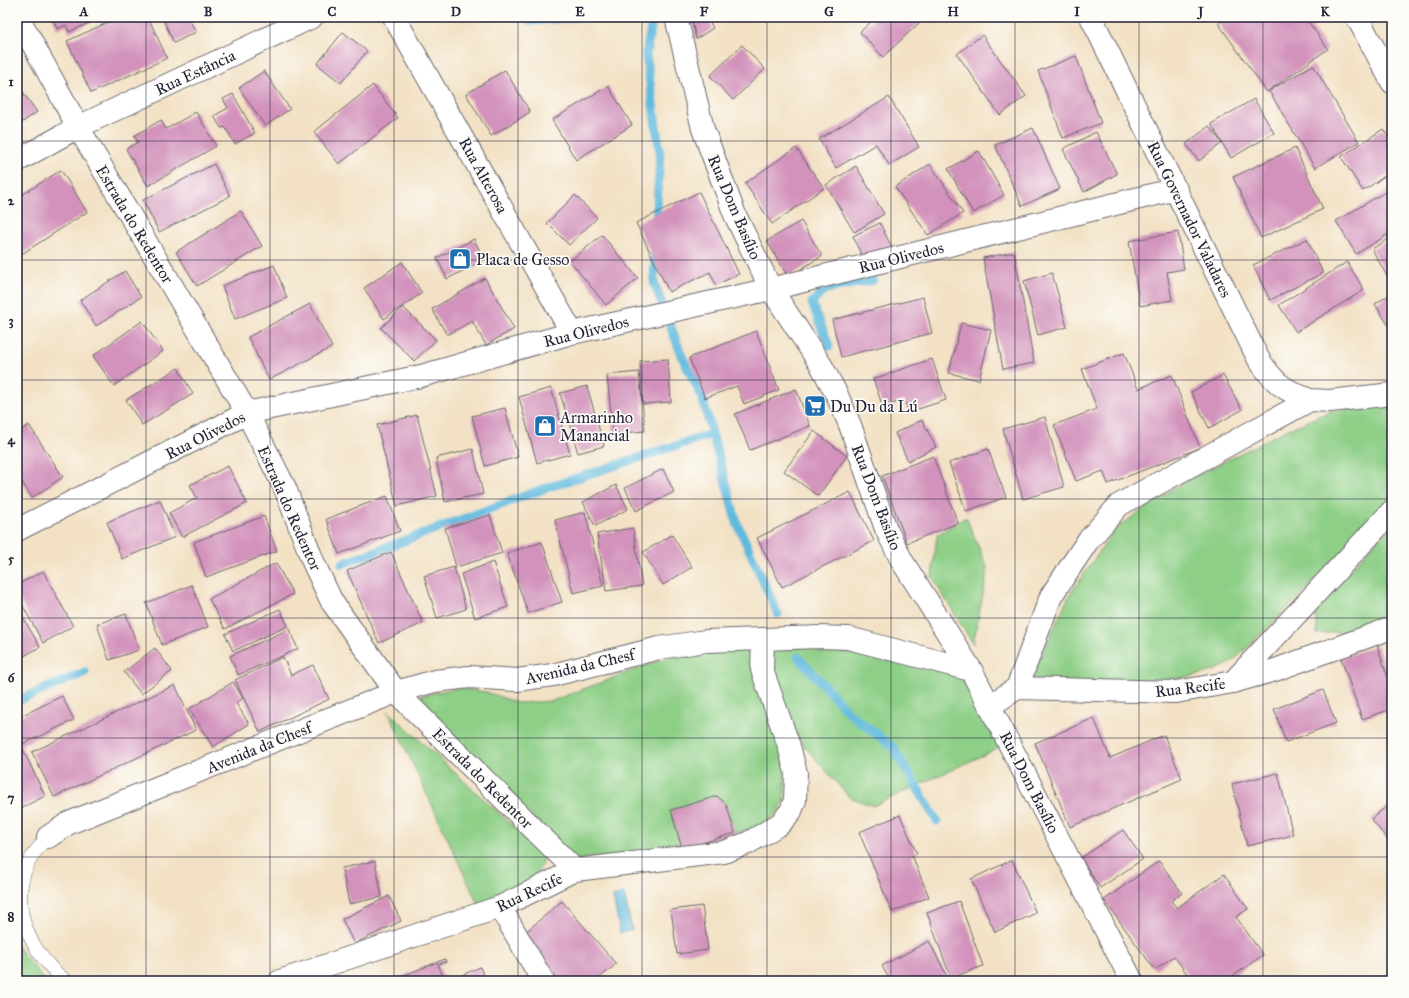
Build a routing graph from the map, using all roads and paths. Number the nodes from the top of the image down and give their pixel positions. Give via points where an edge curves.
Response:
1 (18, 17) edge
2 (312, 17) edge
3 (394, 17) edge
4 (676, 17) edge
5 (1091, 17) edge
6 (1357, 17) edge
7 (1392, 82) edge
8 (78, 127) junction
9 (17, 160) edge
10 (1176, 189) junction
11 (771, 289) junction
12 (572, 333) junction
13 (1392, 394) edge
14 (1310, 400) junction
15 (247, 412) junction
16 (1392, 511) edge
17 (17, 530) edge
18 (1386, 630) dead end
19 (763, 639) junction
20 (971, 670) junction
21 (1233, 682) junction
22 (1018, 688) junction
23 (396, 692) junction
24 (990, 706) junction
25 (48, 837) joint
26 (575, 870) junction
27 (500, 907) junction
28 (66, 981) edge
29 (280, 981) edge
30 (542, 981) edge
31 (1132, 981) edge

1 - 8 street, Estrada do Redentor
2 - 8 street, Rua Estância
3 - 12 street, Rua Alterosa
4 - 11 street, Rua Dom Basílio via 703,129 735,215
5 - 10 street, Rua Governador Valadares
6 - 7 street
8 - 9 street, Rua Estância
8 - 15 street, Estrada do Redentor
10 - 11 street, Rua Olivedos
10 - 14 street, Rua Governador Valadares via 1258,358 1277,384
11 - 12 street, Rua Olivedos
11 - 20 street, Rua Dom Basílio via 821,365 837,395 886,528 902,561
12 - 15 street, Rua Olivedos via 421,376
13 - 14 street via 1330,401
14 - 22 street via 1119,505 1087,542 1051,596
15 - 17 street, Rua Olivedos
15 - 23 street, Estrada do Redentor via 285,488 314,564 332,602
16 - 21 street
18 - 21 street, Rua Recife via 1275,670
19 - 20 street, Avenida da Chesf via 848,638
19 - 23 street, Avenida da Chesf via 659,648 546,677 517,680 469,677 435,681
19 - 26 street, Rua Recife via 762,670 796,773 795,800 791,811 780,824 748,843 724,852
20 - 24 street, Rua Dom Basílio
21 - 22 street, Rua Recife via 1176,692
22 - 24 street
23 - 25 street, Avenida da Chesf via 69,823
23 - 26 street, Estrada do Redentor
24 - 31 street, Rua Dom Basílio
25 - 28 lane via 36,849 28,864 20,909 27,935 52,970
26 - 27 street, Rua Recife
27 - 29 street, Rua Recife
27 - 30 street

